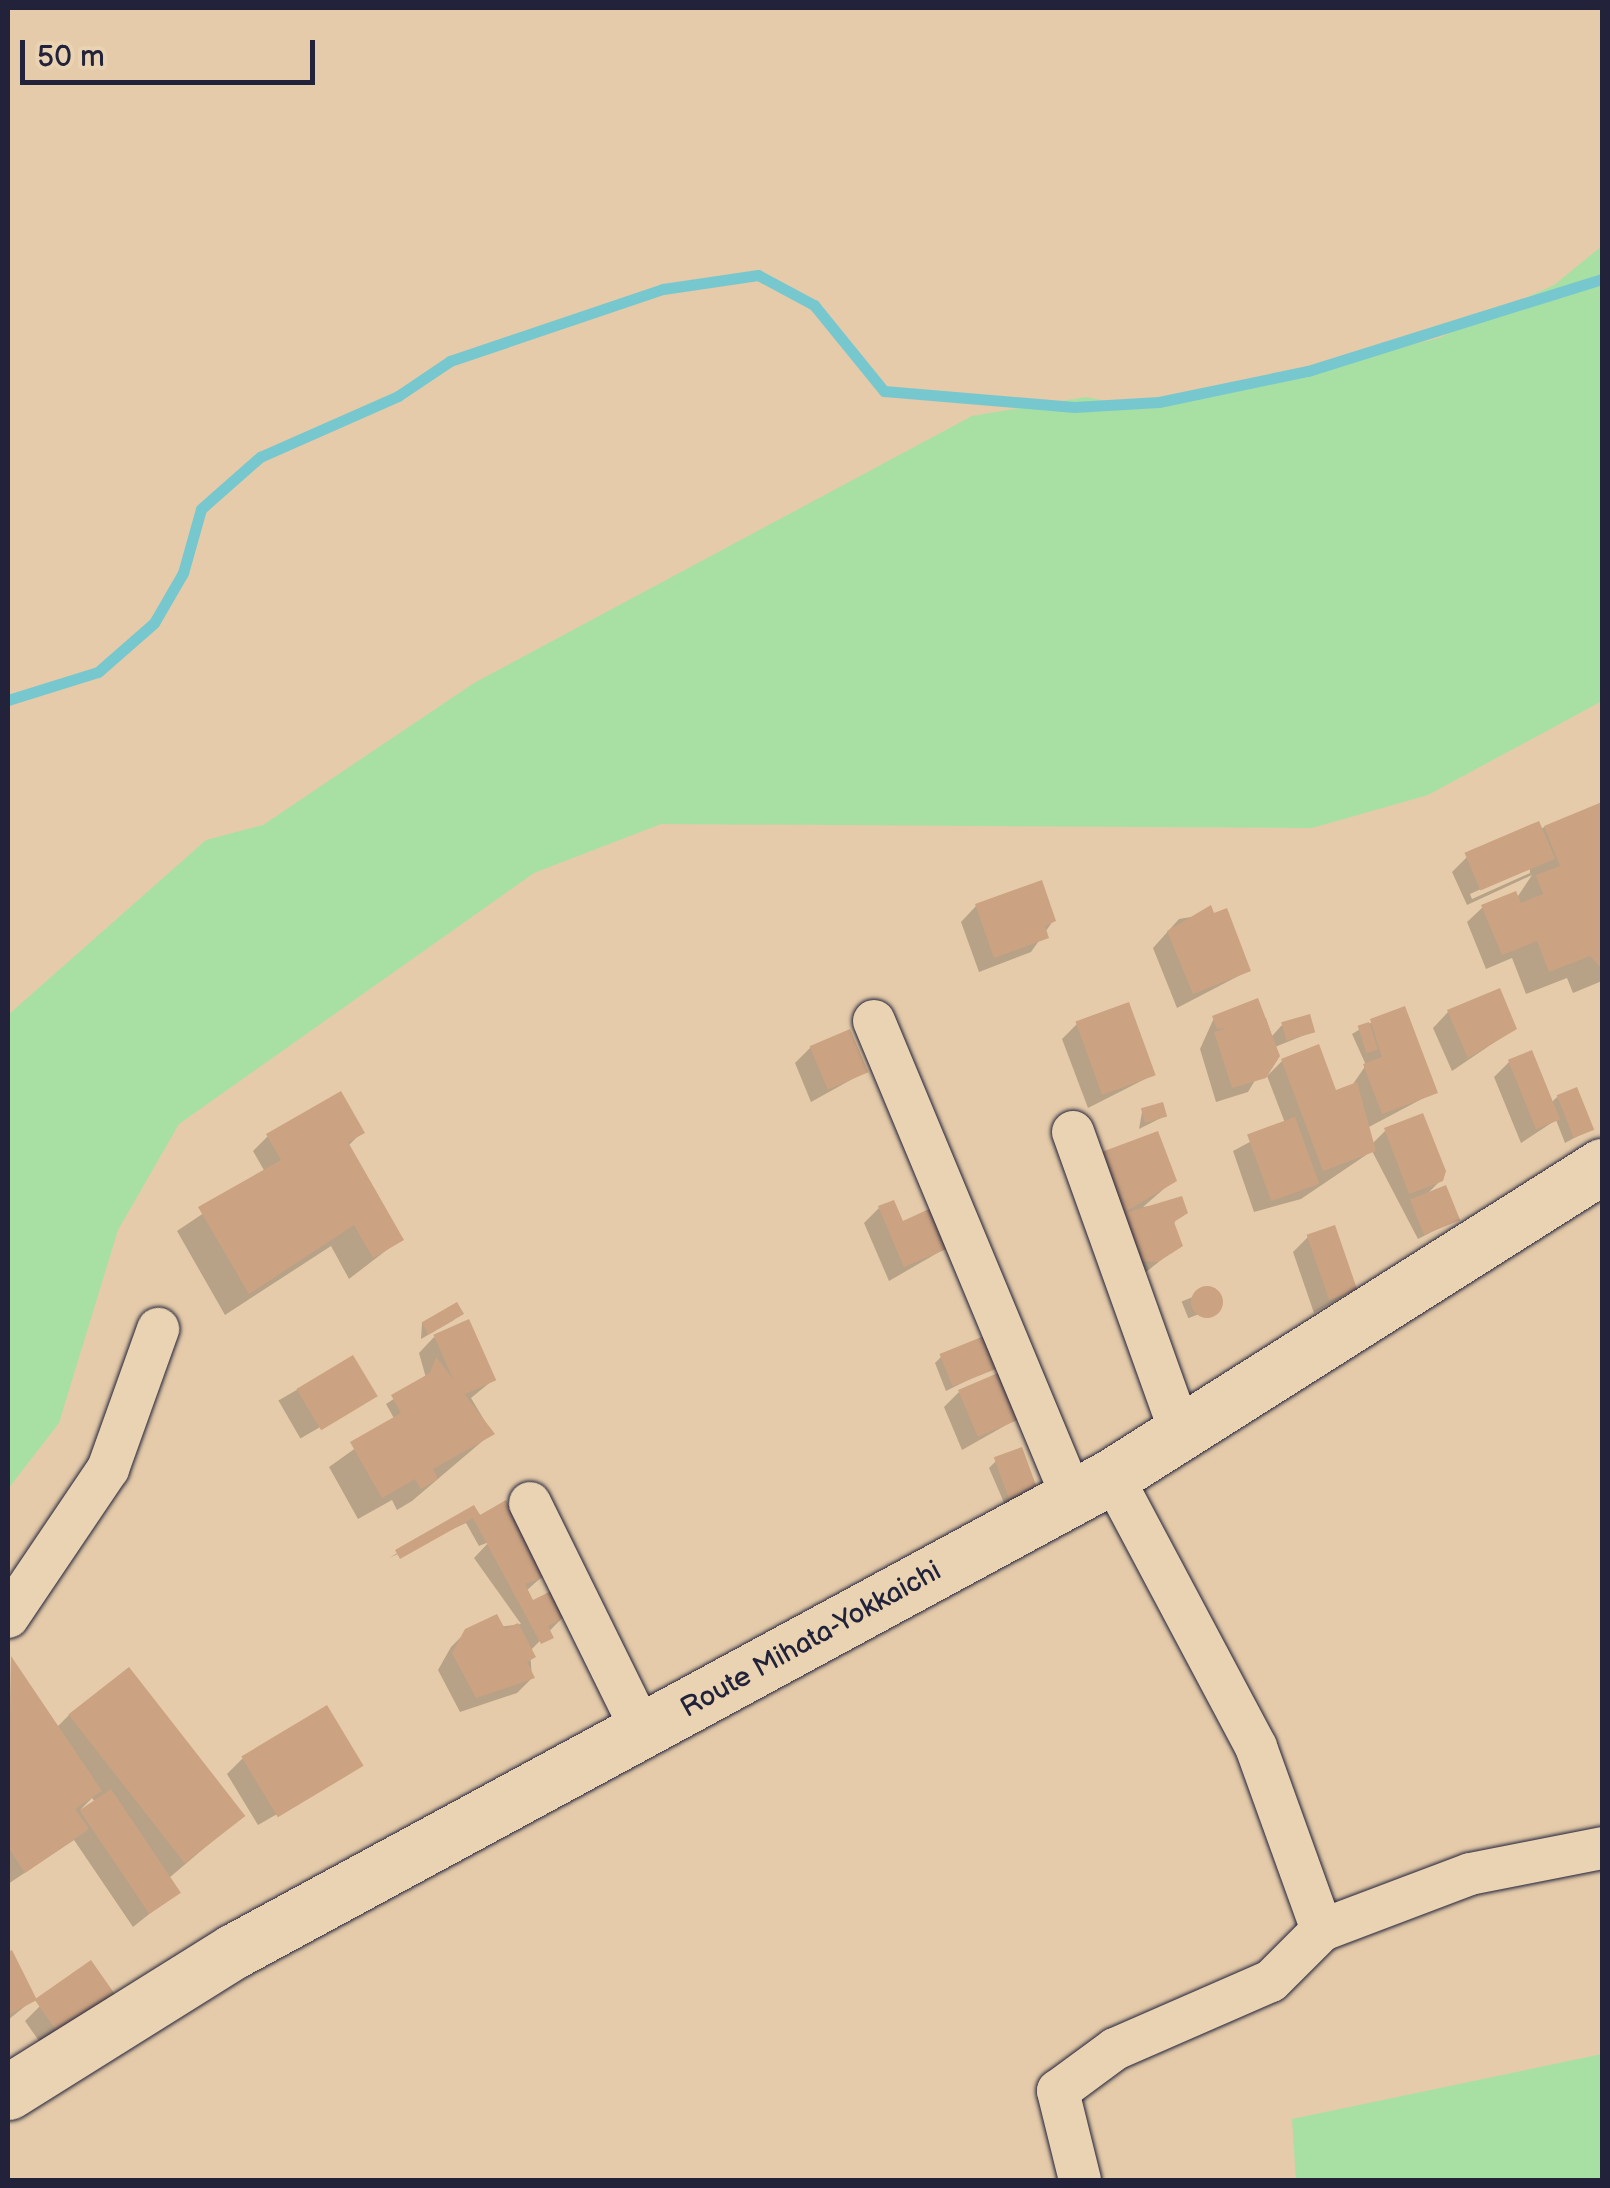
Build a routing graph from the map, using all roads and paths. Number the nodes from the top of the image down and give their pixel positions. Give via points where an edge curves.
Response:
1 (874, 1021) dead end
2 (1073, 1132) dead end
3 (1602, 1166) edge
4 (158, 1329) dead end
5 (1180, 1432) junction
6 (1093, 1487) junction
7 (530, 1503) dead end
8 (8, 1617) edge
9 (643, 1733) junction
10 (1602, 1848) edge
11 (1322, 1930) junction
12 (8, 2092) edge
13 (1080, 2180) edge

1 - 6 street
2 - 5 street
3 - 5 main road, Route Mihata-Yokkaichi
4 - 8 street via 108,1469
5 - 6 main road, Route Mihata-Yokkaichi
6 - 9 main road, Route Mihata-Yokkaichi
6 - 11 street via 1256,1746
7 - 9 street
9 - 12 main road, Route Mihata-Yokkaichi via 234,1951
10 - 11 street via 1470,1874
11 - 13 street via 1271,1981 1114,2050 1058,2091

